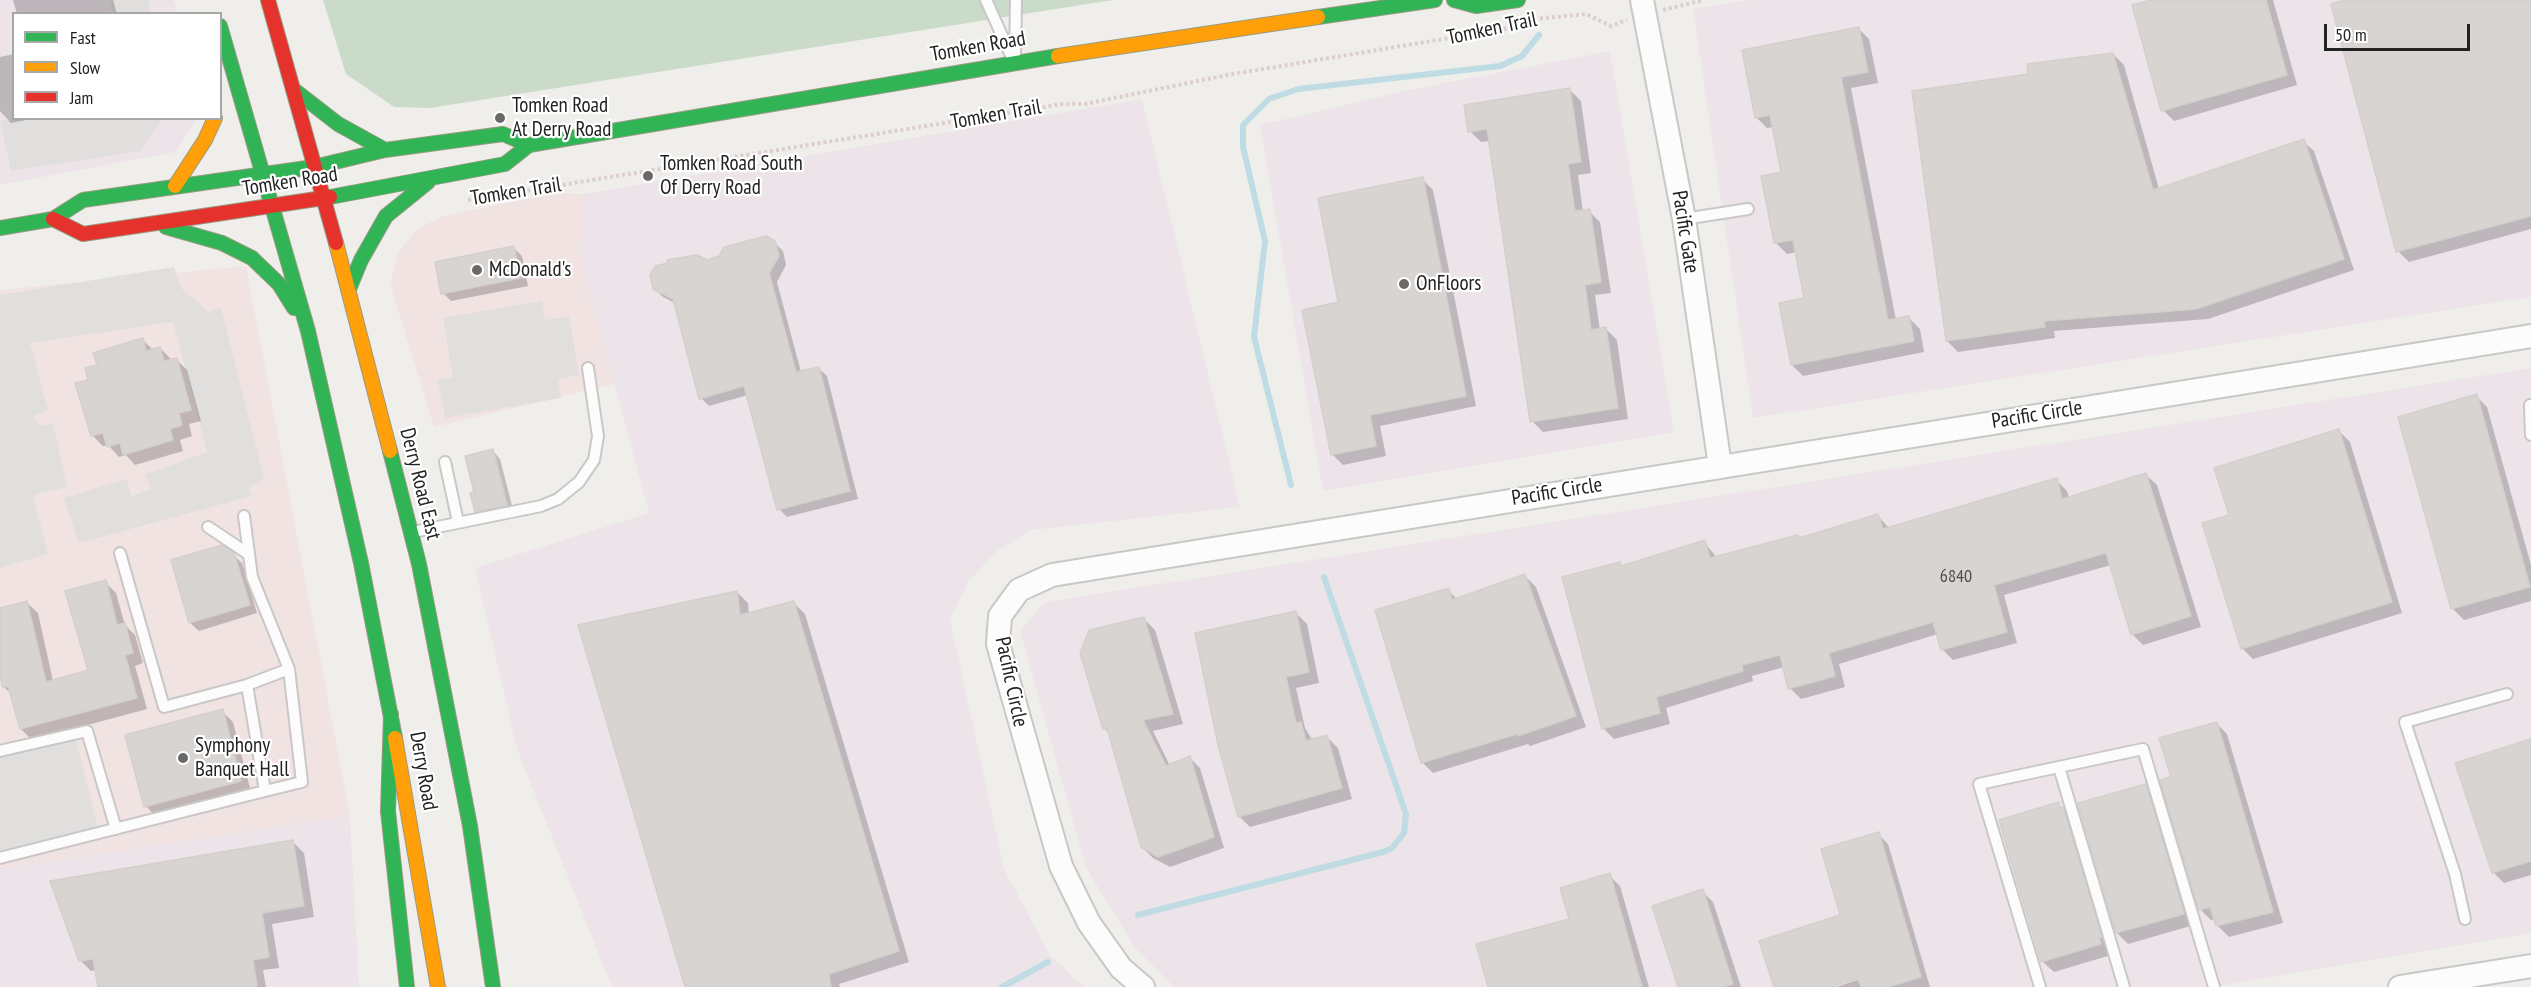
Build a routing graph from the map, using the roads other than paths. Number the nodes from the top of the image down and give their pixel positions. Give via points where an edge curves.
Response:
1 (268, 0) edge
2 (986, 0) edge
3 (1016, 0) edge
4 (1435, 0) edge
5 (1454, 0) edge
6 (1518, 0) edge
7 (1642, 0) edge
8 (222, 33) edge
9 (1014, 62) junction
10 (231, 67) junction
11 (293, 89) junction
12 (225, 99) dead end
13 (214, 120) edge
14 (529, 145) junction
15 (385, 150) junction
16 (314, 167) junction
17 (264, 175) junction
18 (431, 180) junction
19 (175, 186) junction
20 (322, 198) junction
21 (273, 207) junction
22 (1748, 209) dead end
23 (53, 219) junction
24 (1684, 219) junction
25 (157, 224) junction
26 (0, 228) edge
27 (349, 289) junction
28 (308, 331) junction
29 (2531, 336) edge
30 (588, 368) dead end
31 (2530, 405) edge
32 (2531, 435) edge
33 (445, 462) dead end
34 (1719, 466) junction
35 (244, 516) dead end
36 (458, 522) junction
37 (208, 526) dead end
38 (410, 533) junction
39 (120, 553) dead end
40 (247, 553) junction
41 (289, 669) junction
42 (247, 685) junction
43 (2507, 694) dead end
44 (391, 714) junction
45 (0, 751) edge
46 (2059, 767) junction
47 (265, 791) junction
48 (116, 829) junction
49 (0, 858) edge
50 (2465, 919) dead end
51 (2531, 966) edge
52 (407, 987) edge
53 (438, 987) edge
54 (493, 987) edge
55 (1143, 987) edge
56 (2040, 987) edge
57 (2124, 987) edge
58 (2214, 987) edge
59 (2400, 987) edge

1 - 11 main road, Derry Road East
2 - 9 lane
3 - 9 lane
4 - 9 main road, Tomken Road
5 - 6 main road via 1476,6
7 - 24 street, Pacific Gate
8 - 10 main road
9 - 14 main road, Tomken Road
10 - 12 main road
10 - 17 main road
11 - 15 main road via 338,123
11 - 16 main road, Derry Road East
13 - 19 main road
14 - 15 main road, Tomken Road via 503,134
14 - 18 main road, Tomken Road via 505,164
15 - 16 main road, Tomken Road
16 - 17 main road, Tomken Road
16 - 20 main road, Derry Road East
17 - 19 main road, Tomken Road
17 - 21 main road
18 - 20 main road, Tomken Road
18 - 27 main road via 386,216
19 - 23 main road, Tomken Road via 82,200
20 - 21 main road, Tomken Road
20 - 27 main road, Derry Road East
21 - 25 main road, Tomken Road
21 - 28 main road
22 - 24 lane
23 - 25 main road, Tomken Road via 83,234
23 - 26 main road, Tomken Road
24 - 34 street, Pacific Gate
25 - 28 main road via 222,243 252,258 279,284
27 - 38 main road, Derry Road East
28 - 44 main road, Derry Road
29 - 34 street, Pacific Circle
30 - 36 lane via 598,436 594,460 579,482 558,499 541,506
31 - 32 lane
33 - 36 lane
34 - 55 street, Pacific Circle via 1052,574 1019,590 1000,616 998,644 1045,815 1061,866 1089,923 1121,968
35 - 40 lane
36 - 38 lane
37 - 40 lane
38 - 54 main road, Derry Road East via 470,826
39 - 42 lane via 164,707
40 - 41 lane via 252,577
41 - 42 lane
41 - 47 lane via 302,782
42 - 47 lane
43 - 50 lane via 2405,722 2455,874
44 - 52 main road via 388,811
44 - 53 main road, Derry Road
45 - 48 lane via 87,731
46 - 56 lane via 1979,784
46 - 57 lane
46 - 58 lane via 2143,749
47 - 48 lane
48 - 49 lane
51 - 59 street

